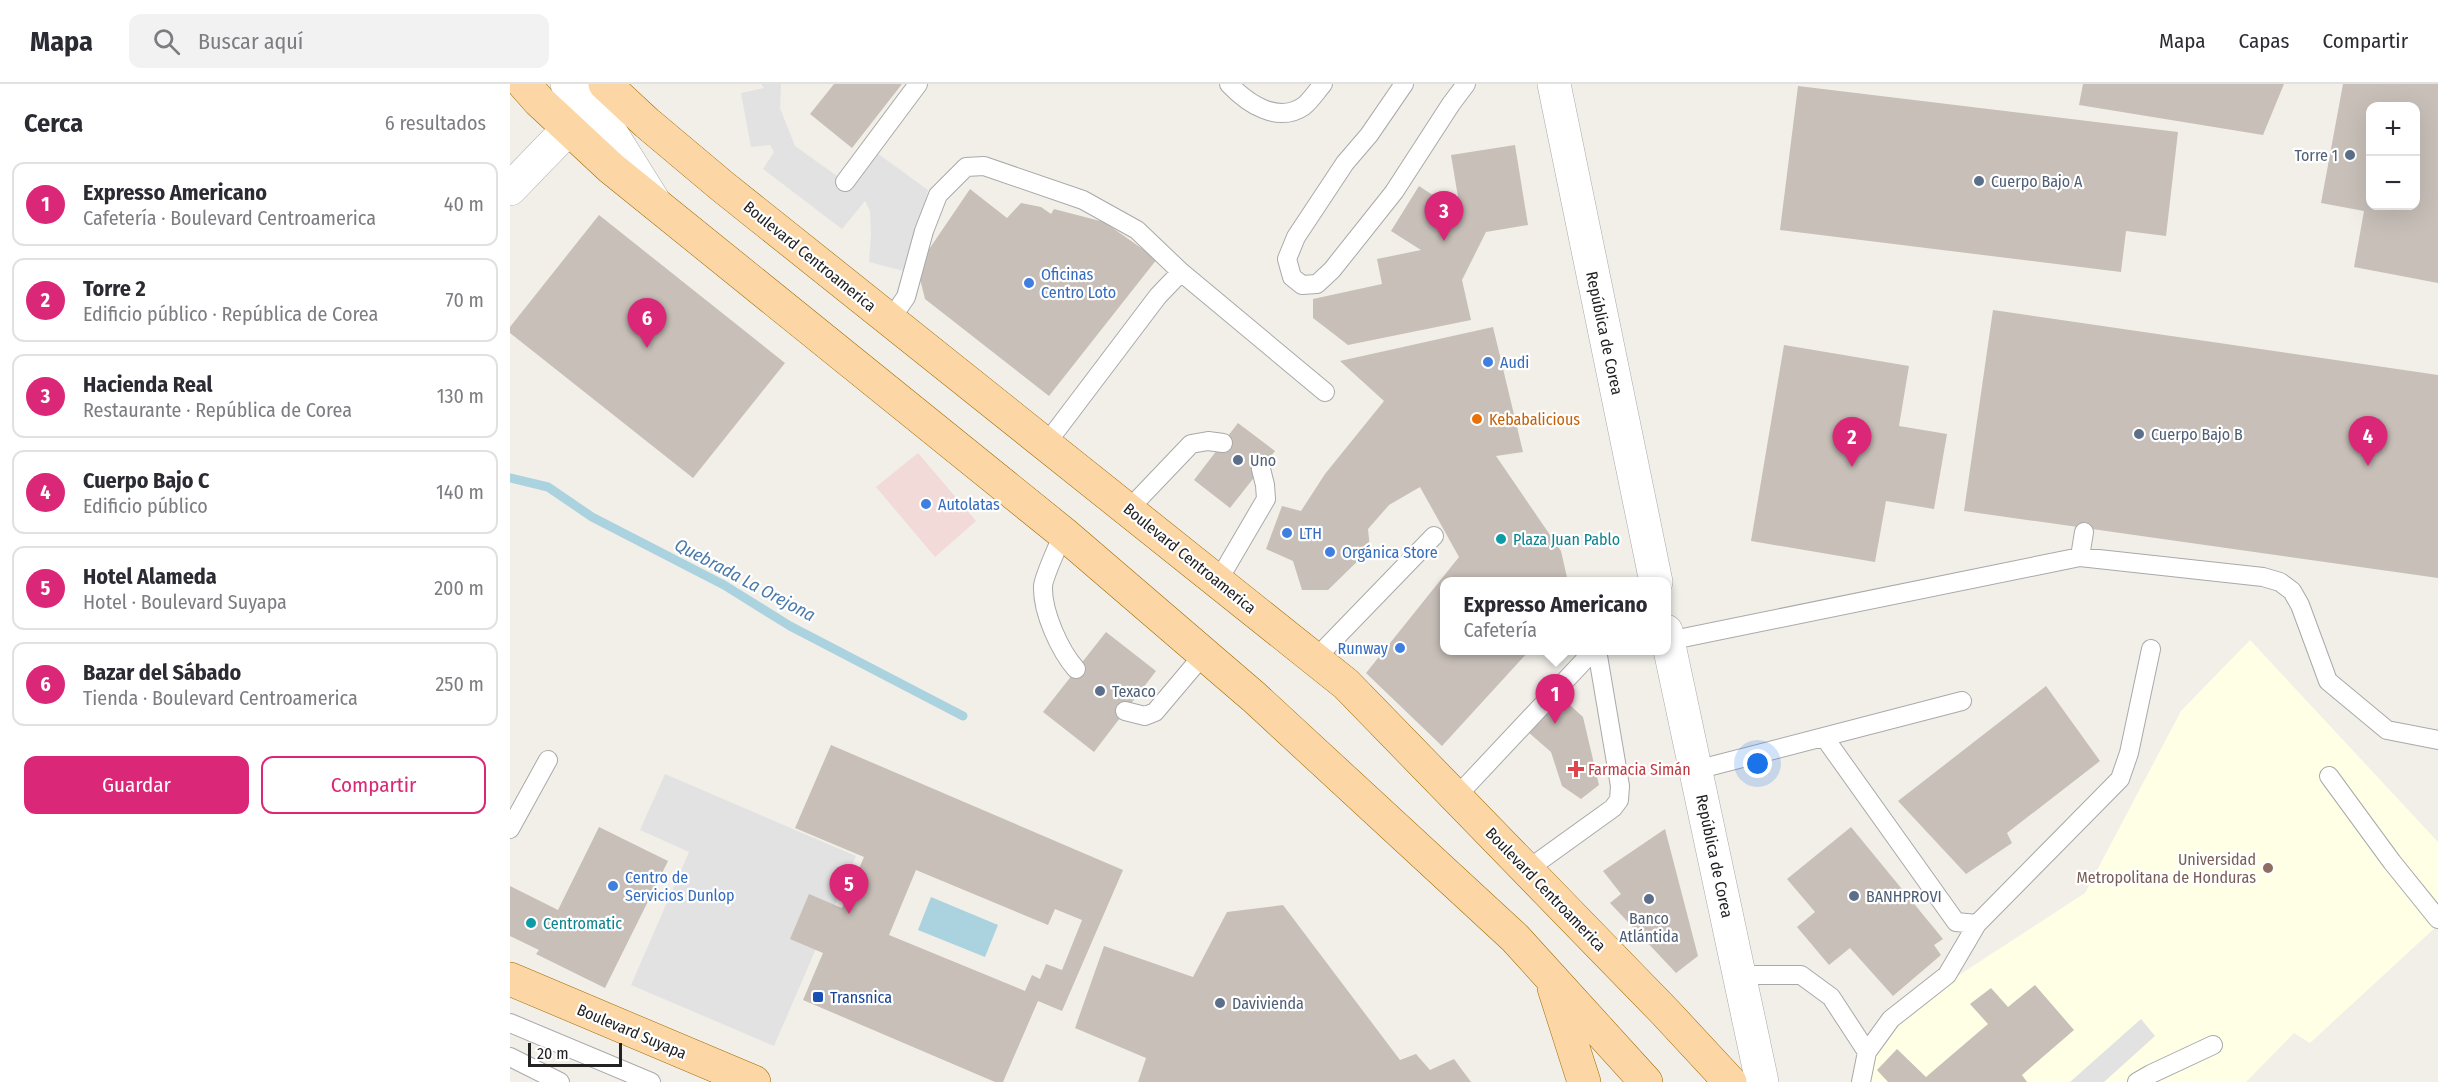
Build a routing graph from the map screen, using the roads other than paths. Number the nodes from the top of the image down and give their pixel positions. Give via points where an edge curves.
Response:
1 (524, 84) edge
2 (567, 84) edge
3 (605, 84) edge
4 (918, 84) edge
5 (1229, 84) edge
6 (1323, 84) edge
7 (1404, 84) edge
8 (1466, 84) edge
9 (1554, 84) edge
10 (603, 120) junction
11 (569, 128) junction
12 (697, 165) junction
13 (845, 182) dead end
14 (510, 189) edge
15 (655, 203) junction
16 (1181, 272) junction
17 (890, 320) junction
18 (1325, 392) dead end
19 (1223, 443) dead end
20 (1046, 444) junction
21 (1261, 469) dead end
22 (1129, 509) junction
23 (2084, 532) dead end
24 (1064, 533) junction
25 (1434, 536) dead end
26 (2080, 557) junction
27 (1655, 577) edge
28 (1218, 580) junction
29 (1671, 635) edge
30 (2151, 649) dead end
31 (1204, 654) junction
32 (1671, 654) edge
33 (1591, 655) edge
34 (1596, 655) edge
35 (1315, 659) junction
36 (1076, 669) dead end
37 (1962, 701) dead end
38 (1125, 711) dead end
39 (1824, 737) junction
40 (2438, 740) edge
41 (548, 760) dead end
42 (1696, 770) junction
43 (2330, 776) dead end
44 (1456, 797) junction
45 (510, 829) edge
46 (1527, 870) junction
47 (2438, 919) edge
48 (1977, 924) junction
49 (1740, 975) junction
50 (1551, 978) junction
51 (510, 980) edge
52 (510, 996) edge
53 (510, 1023) edge
54 (2213, 1045) dead end
55 (1867, 1053) junction
56 (510, 1057) edge
57 (560, 1082) edge
58 (651, 1082) edge
59 (709, 1082) edge
60 (754, 1082) edge
61 (1584, 1082) edge
62 (1646, 1082) edge
63 (1730, 1082) edge
64 (1762, 1082) edge
65 (1862, 1082) edge
66 (2138, 1082) edge

1 - 11 main road
2 - 10 street
3 - 12 main road, Boulevard Centroamerica
4 - 13 lane
5 - 6 lane via 1270,113 1289,113 1305,105
7 - 8 lane via 1296,237 1287,259 1292,277 1302,285 1317,284 1332,270 1394,192
9 - 27 street, República de Corea
10 - 12 street
10 - 15 street
11 - 14 street
11 - 15 main road
12 - 17 main road, Boulevard Centroamerica
15 - 24 main road
16 - 17 lane via 1137,230 1083,200 984,165 966,167 938,195 906,297
16 - 18 lane
16 - 20 lane via 1158,296
17 - 20 main road, Boulevard Centroamerica
19 - 22 lane via 1191,444
20 - 22 main road, Boulevard Centroamerica
21 - 28 lane via 1266,499
22 - 28 main road, Boulevard Centroamerica
23 - 26 lane
24 - 31 main road
24 - 36 lane via 1043,585 1048,617 1065,657
25 - 35 lane
26 - 29 lane
26 - 40 lane via 2280,582 2292,591 2300,605 2328,681 2387,730
28 - 35 main road, Boulevard Centroamerica
30 - 48 lane via 2120,779
31 - 38 lane via 1155,711 1145,716
31 - 50 main road via 1515,938
32 - 42 street, República de Corea
33 - 44 lane
34 - 46 lane via 1620,786 1619,800
35 - 44 main road, Boulevard Centroamerica via 1346,684
37 - 39 lane
39 - 42 lane
39 - 48 lane via 1956,922
41 - 45 lane
42 - 49 street, República de Corea
43 - 47 lane
44 - 46 main road, Boulevard Centroamerica
46 - 63 main road, Boulevard Centroamerica
48 - 55 lane via 1947,975 1891,1019
49 - 55 lane via 1801,975 1831,997
49 - 64 street, República de Corea
50 - 61 main road
50 - 62 main road
51 - 60 main road, Boulevard Suyapa
52 - 59 main road
53 - 58 lane
54 - 66 lane
55 - 65 lane
56 - 57 lane

